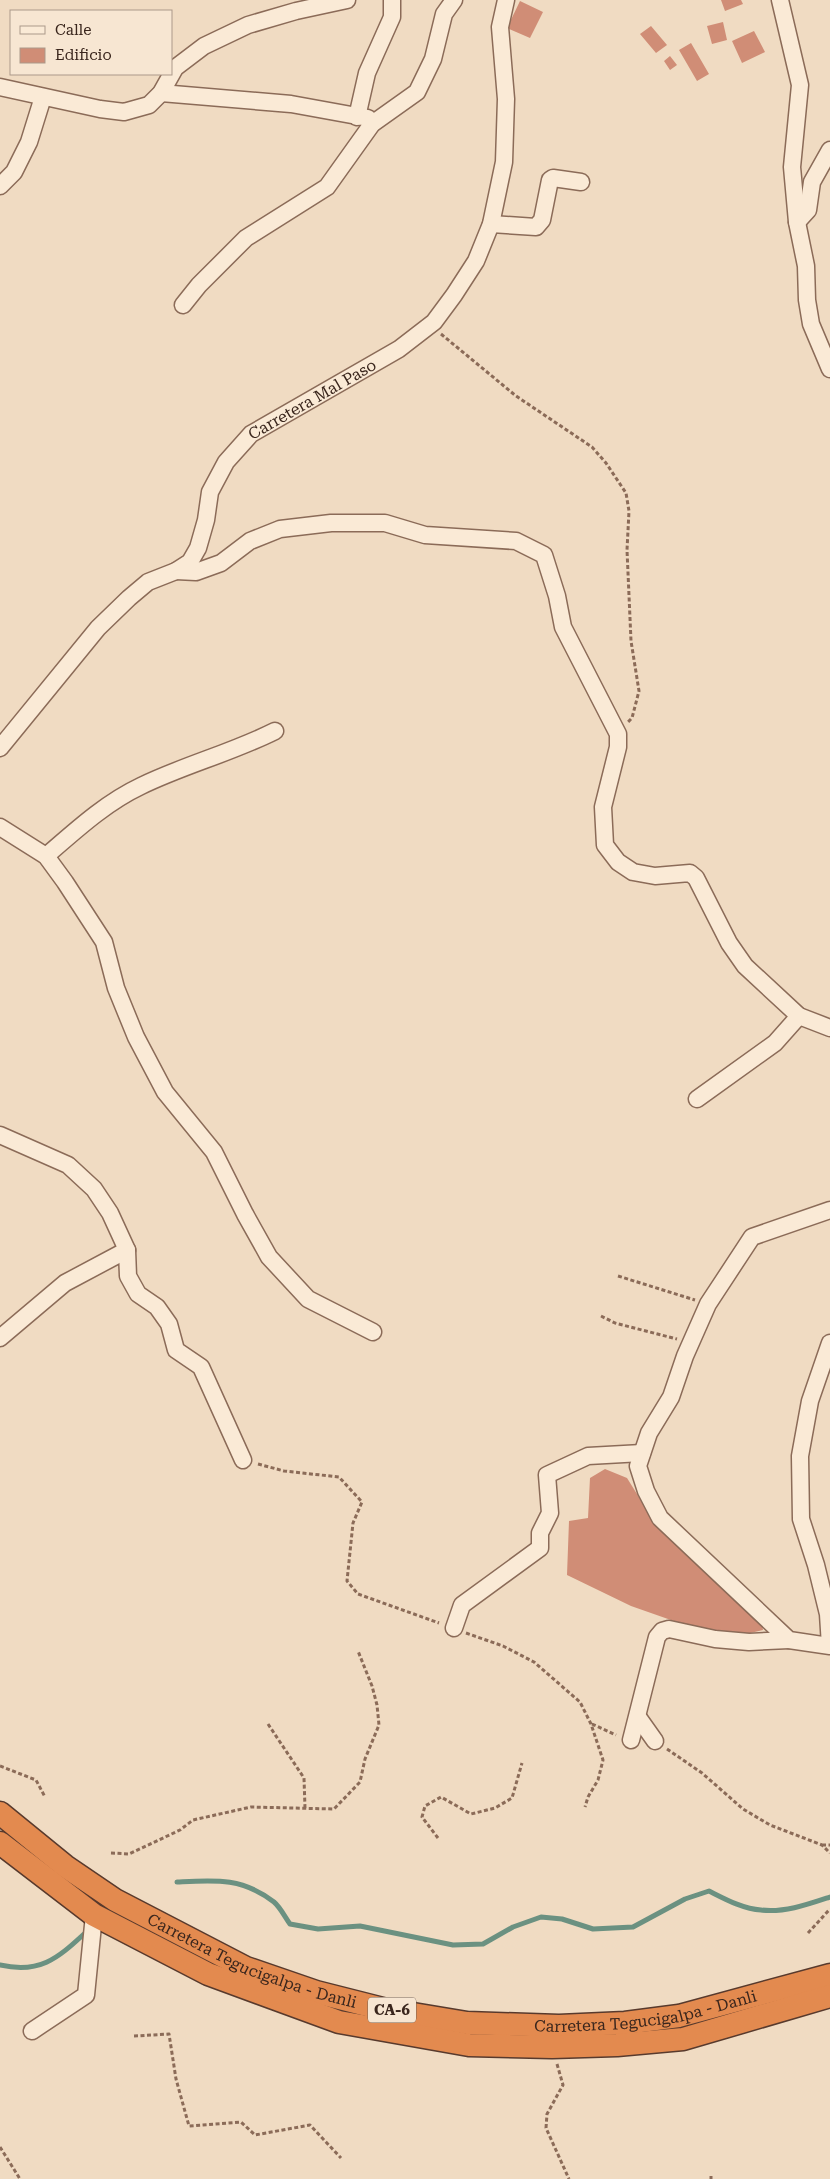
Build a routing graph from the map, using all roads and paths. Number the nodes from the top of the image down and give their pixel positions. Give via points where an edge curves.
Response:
1 (347, 0) edge
2 (392, 0) edge
3 (454, 0) edge
4 (506, 0) edge
5 (780, 0) edge
6 (172, 73) edge
7 (171, 75) edge
8 (0, 87) edge
9 (161, 93) junction
10 (43, 97) junction
11 (364, 120) junction
12 (830, 150) edge
13 (581, 182) dead end
14 (0, 186) edge
15 (797, 222) junction
16 (491, 224) junction
17 (183, 305) dead end
18 (434, 322) junction
19 (830, 370) edge
20 (176, 571) junction
21 (275, 731) dead end
22 (618, 734) junction
23 (0, 748) edge
24 (0, 827) edge
25 (46, 856) junction
26 (799, 1016) junction
27 (830, 1028) edge
28 (697, 1100) dead end
29 (0, 1135) edge
30 (830, 1210) edge
31 (127, 1250) junction
32 (618, 1276) dead end
33 (708, 1304) junction
34 (601, 1316) dead end
35 (373, 1332) dead end
36 (0, 1338) edge
37 (690, 1342) junction
38 (830, 1343) edge
39 (642, 1453) junction
40 (243, 1460) joint
41 (454, 1628) junction
42 (789, 1640) junction
43 (358, 1651) dead end
44 (638, 1717) junction
45 (268, 1724) dead end
46 (591, 1724) junction
47 (631, 1740) joint
48 (655, 1741) joint
49 (522, 1763) dead end
50 (0, 1766) edge
51 (44, 1797) dead end
52 (585, 1807) dead end
53 (305, 1808) junction
54 (0, 1812) edge
55 (438, 1838) dead end
56 (0, 1843) edge
57 (822, 1845) junction
58 (830, 1845) edge
59 (111, 1853) dead end
60 (830, 1853) edge
61 (830, 1909) edge
62 (94, 1915) junction
63 (808, 1933) dead end
64 (830, 1975) edge
65 (830, 1996) edge
66 (32, 2031) dead end
67 (134, 2036) dead end
68 (552, 2047) junction
69 (0, 2147) edge
70 (341, 2158) dead end
71 (20, 2179) edge
72 (569, 2179) edge

1 - 6 street via 248,25 204,46
2 - 11 street via 392,17 367,73
3 - 11 street via 444,14 433,59 418,92
4 - 16 street, Carretera Mal Paso via 500,27 506,99 504,162
5 - 15 street via 800,85 792,167
7 - 9 street
8 - 10 street
9 - 10 street via 149,105 124,112
9 - 11 street via 291,104
10 - 14 street via 29,142 14,172
11 - 17 street via 327,187 246,238 198,285
12 - 15 street via 812,182 808,210
13 - 16 street via 550,180 542,220 536,227
15 - 19 street via 806,266 811,324
16 - 18 street, Carretera Mal Paso via 476,261
18 - 20 street, Carretera Mal Paso via 399,349 251,434 226,462 210,492 198,548 190,562
18 - 22 path via 442,335 516,396 592,447 626,493 631,641 639,691 632,718
20 - 22 street via 196,572 221,563 250,541 280,529 332,523 385,523 425,535 516,541 544,555 563,626
20 - 23 street, Carretera Mal Paso via 148,582 110,616
21 - 25 street via 140,786 100,811
22 - 26 street via 618,747 602,807 605,845 618,862 633,872 655,876 690,873 696,878 729,943 745,966
24 - 25 street
25 - 35 street via 104,942 116,988 136,1037 166,1092 214,1152 269,1257 308,1299
26 - 27 street
26 - 28 street via 775,1043
29 - 31 street via 68,1165 94,1189 110,1213
30 - 33 street via 752,1237
31 - 36 street via 66,1283
31 - 40 street via 131,1282 138,1294 157,1307 169,1324 176,1350 201,1367
32 - 33 path
33 - 37 street
34 - 37 path via 615,1323
37 - 39 street via 671,1397 649,1433
38 - 42 street via 810,1400 800,1456 800,1519 828,1614 830,1646
39 - 41 street via 588,1456 547,1474 550,1513 540,1533 540,1548 462,1605
39 - 42 street via 638,1466 660,1518
40 - 41 path via 284,1471 339,1477 362,1502 353,1523 347,1581 358,1594
41 - 46 path via 503,1646 534,1662 580,1702
42 - 44 street via 748,1642 669,1629 662,1631 657,1637
43 - 53 path via 372,1686 379,1724 360,1782 334,1809
44 - 47 street
44 - 48 street
45 - 53 path via 304,1778
46 - 47 path
46 - 52 path via 603,1760
48 - 57 path via 702,1773 743,1809 770,1825
49 - 55 path via 512,1798 495,1808 471,1814 441,1797 425,1806 422,1817
50 - 51 path via 36,1780
53 - 59 path via 251,1807 193,1820 180,1830 129,1854
54 - 64 highway, Carretera Tegucigalpa - Danli / CA-6 via 65,1866 115,1900 246,1968 316,1992 383,2009 467,2023 559,2026 625,2023 678,2016
56 - 62 highway, Carretera Tegucigalpa - Danli / CA-6
57 - 58 path
57 - 60 path
61 - 63 path
62 - 66 street via 86,1995
62 - 68 highway, Carretera Tegucigalpa - Danli / CA-6 via 208,1974 339,2022 469,2045
65 - 68 highway, Carretera Tegucigalpa - Danli / CA-6 via 683,2039
67 - 70 path via 169,2034 176,2079 189,2126 241,2122 256,2134 310,2125
68 - 72 path via 563,2086 548,2114 546,2128
69 - 71 path

